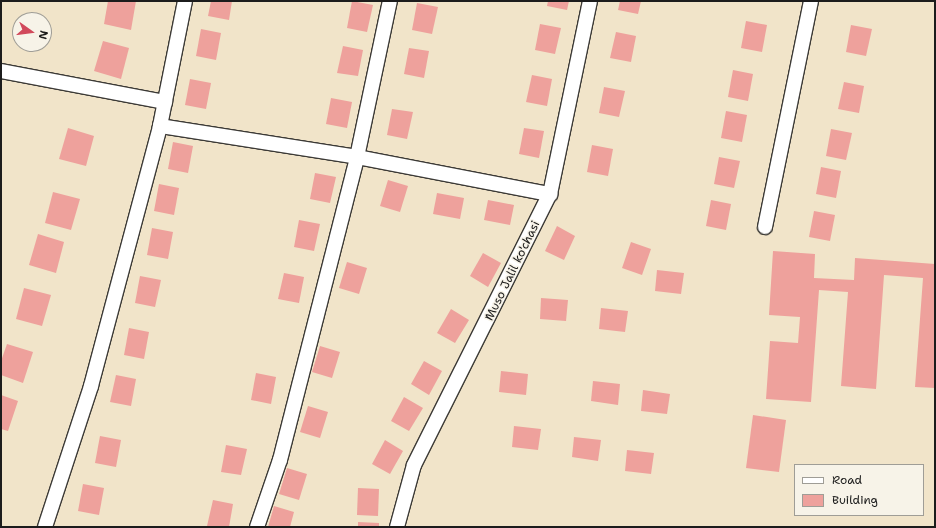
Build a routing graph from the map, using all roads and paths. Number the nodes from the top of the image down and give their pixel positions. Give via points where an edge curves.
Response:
1 (185, 1) edge
2 (390, 1) edge
3 (590, 1) edge
4 (811, 1) edge
5 (1, 71) edge
6 (165, 102) junction
7 (160, 126) junction
8 (357, 157) junction
9 (550, 194) junction
10 (765, 226) dead end
11 (45, 527) edge
12 (257, 527) edge
13 (397, 527) edge

1 - 6 street
2 - 8 street
3 - 9 street, Muso Jalil ko'chasi
4 - 10 street
5 - 6 street
6 - 7 street
7 - 8 street
7 - 11 street via 91,386
8 - 9 street
8 - 12 street via 280,460
9 - 13 street, Muso Jalil ko'chasi via 414,465

